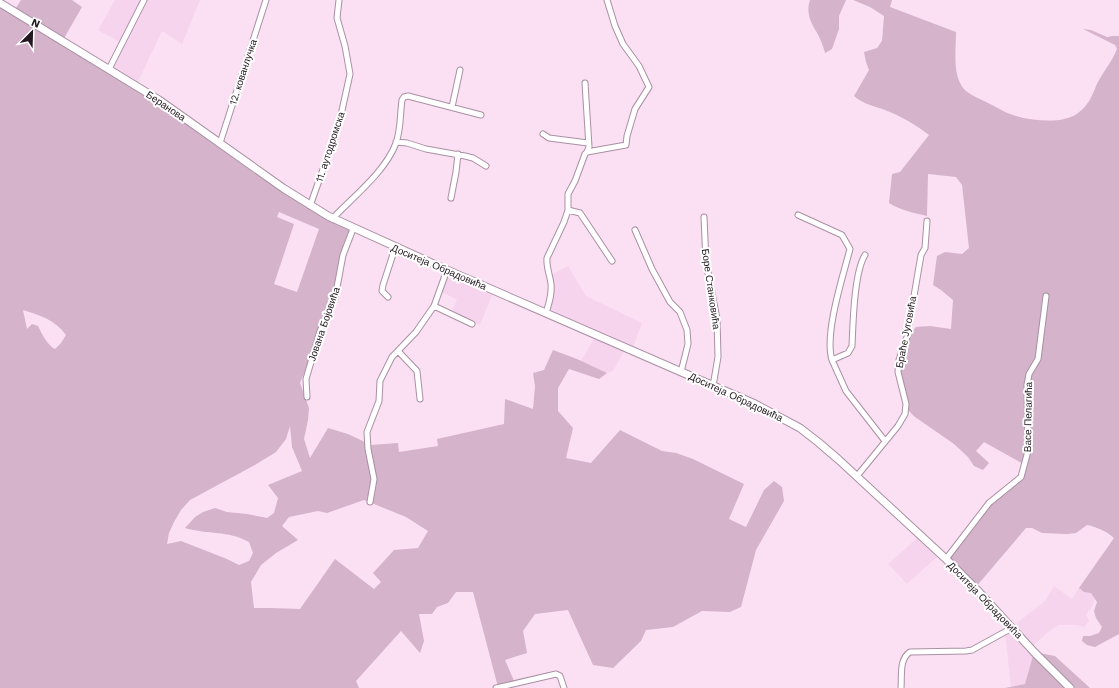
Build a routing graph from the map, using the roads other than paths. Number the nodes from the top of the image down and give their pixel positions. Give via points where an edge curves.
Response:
1 (144, 0) edge
2 (266, 0) edge
3 (339, 0) edge
4 (607, 0) edge
5 (0, 3) edge
6 (109, 69) junction
7 (460, 70) dead end
8 (585, 83) dead end
9 (452, 107) junction
10 (481, 115) dead end
11 (543, 134) dead end
12 (396, 142) junction
13 (588, 143) junction
14 (220, 144) junction
15 (587, 152) junction
16 (458, 154) junction
17 (486, 166) dead end
18 (451, 198) dead end
19 (310, 206) junction
20 (568, 210) junction
21 (798, 215) dead end
22 (704, 216) dead end
23 (330, 217) junction
24 (927, 220) dead end
25 (353, 229) junction
26 (635, 230) dead end
27 (395, 248) junction
28 (865, 255) dead end
29 (612, 261) dead end
30 (447, 270) junction
31 (1046, 296) dead end
32 (388, 297) dead end
33 (434, 306) junction
34 (546, 313) junction
35 (472, 324) dead end
36 (398, 351) junction
37 (832, 360) junction
38 (681, 372) junction
39 (713, 386) junction
40 (307, 397) dead end
41 (420, 399) dead end
42 (885, 441) junction
43 (857, 476) junction
44 (370, 502) dead end
45 (946, 559) junction
46 (1012, 628) junction
47 (496, 688) edge
48 (564, 688) edge
49 (901, 688) edge
50 (1070, 688) edge

1 - 6 street
2 - 14 street, 12. кованлучка
3 - 19 street, 11. аутодромска via 337,18 350,74 340,124
4 - 15 street via 623,44 642,70 649,87 635,109 626,145
5 - 6 main road, Беранова
6 - 14 main road, Беранова
7 - 9 street
8 - 13 street
9 - 10 street
9 - 12 street via 404,97
11 - 13 street via 549,138
12 - 16 street via 407,142 426,149
12 - 23 street via 387,161
13 - 15 street
14 - 19 main road, Беранова
15 - 20 street via 568,194
16 - 17 street via 473,158
16 - 18 street
19 - 23 main road, Беранова
20 - 29 street via 580,213
20 - 34 street via 558,238 547,258 551,298
21 - 37 street via 842,235 850,249 832,323
22 - 39 street, Боре Станковића via 706,262 717,319 718,357
23 - 25 main road, Доситеја Обрадовића
24 - 42 street, Браће Југовића via 925,248 921,255 907,337 899,360 898,372 905,414
25 - 27 main road, Доситеја Обрадовића
25 - 40 street, Јована Бојовића via 343,255 335,298 320,331 306,378
26 - 38 street via 652,268 670,302 680,312 687,330 688,344
27 - 30 main road, Доситеја Обрадовића
27 - 32 street via 382,285 382,291
28 - 37 street via 857,282 852,346 848,353
30 - 33 street
30 - 34 main road, Доситеја Обрадовића
31 - 45 street, Васе Пелагића via 1038,359 1029,374 1027,385 1028,451 1024,470 1021,477 989,503
33 - 35 street
33 - 36 street via 416,332
34 - 38 main road, Доситеја Обрадовића
36 - 41 street via 417,371
36 - 44 street via 392,357 380,381 379,401 367,432 374,479
37 - 42 street via 846,391
38 - 39 main road, Доситеја Обрадовића
39 - 43 main road, Доситеја Обрадовића via 790,422
42 - 43 street, Браће Југовића
43 - 45 main road, Доситеја Обрадовића
45 - 46 main road, Доситеја Обрадовића
46 - 49 street via 972,650 910,652 904,658
46 - 50 main road, Доситеја Обрадовића
47 - 48 street via 556,674 560,676

